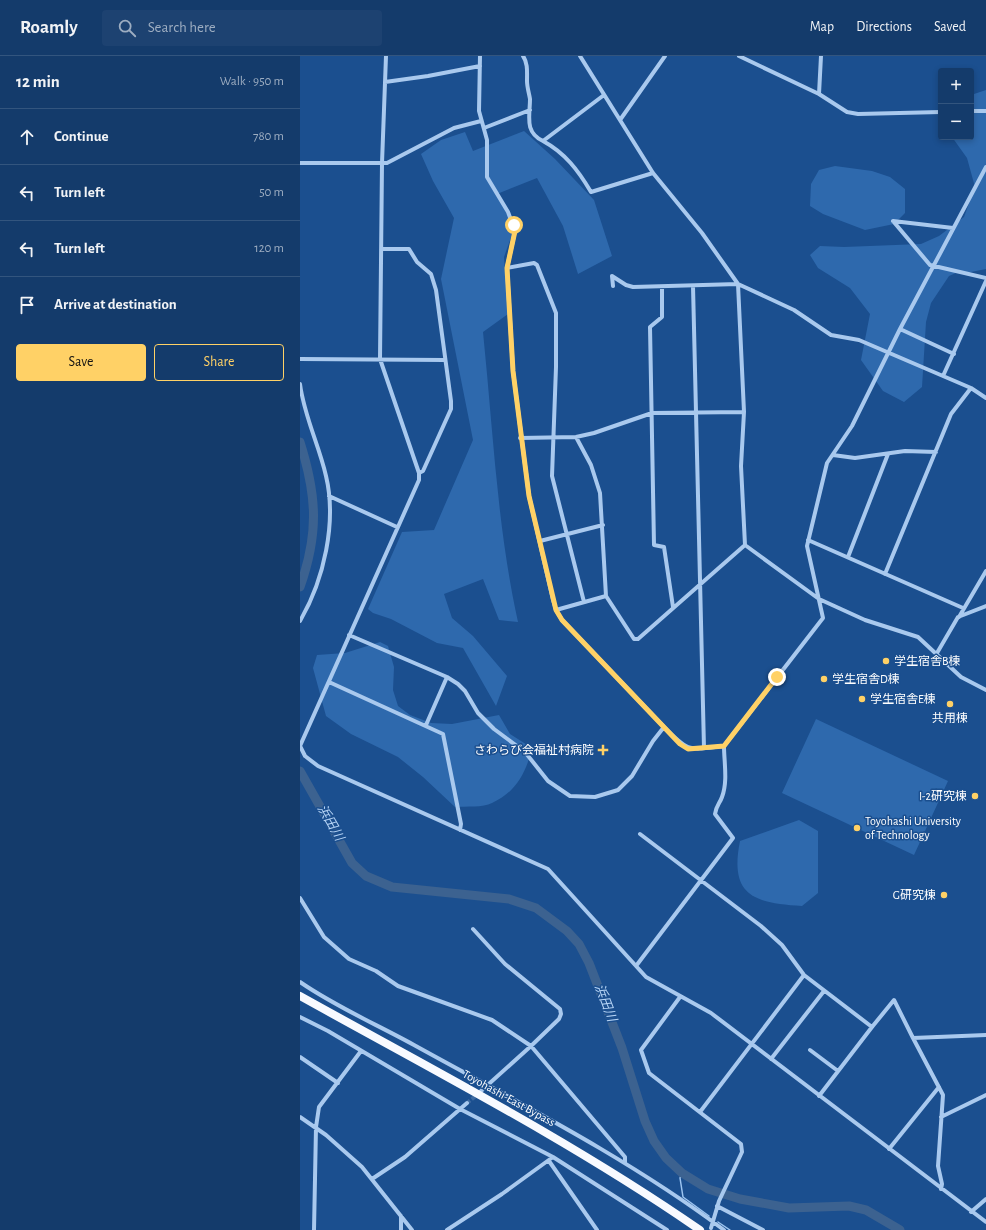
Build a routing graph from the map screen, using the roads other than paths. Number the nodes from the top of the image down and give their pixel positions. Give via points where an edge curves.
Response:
1 (386, 56) edge
2 (480, 56) edge
3 (523, 56) edge
4 (580, 56) edge
5 (665, 56) edge
6 (739, 56) edge
7 (821, 56) edge
8 (480, 66) junction
9 (385, 82) junction
10 (819, 94) junction
11 (604, 95) junction
12 (530, 110) junction
13 (986, 111) edge
14 (938, 112) edge
15 (974, 112) edge
16 (620, 120) junction
17 (481, 121) junction
18 (484, 128) junction
19 (543, 141) junction
20 (300, 163) edge
21 (382, 163) junction
22 (986, 167) edge
23 (653, 174) junction
24 (953, 228) junction
25 (381, 249) junction
26 (932, 265) junction
27 (507, 268) junction
28 (986, 280) edge
29 (738, 284) junction
30 (613, 286) dead end
31 (693, 286) junction
32 (662, 287) junction
33 (900, 329) junction
34 (888, 352) junction
35 (954, 354) junction
36 (300, 359) edge
37 (380, 359) junction
38 (444, 360) junction
39 (943, 376) junction
40 (300, 384) edge
41 (971, 388) junction
42 (986, 398) edge
43 (697, 412) junction
44 (744, 412) junction
45 (652, 413) junction
46 (554, 437) junction
47 (576, 437) junction
48 (520, 438) junction
49 (936, 452) junction
50 (888, 454) junction
51 (834, 455) junction
52 (419, 473) junction
53 (329, 496) junction
54 (603, 525) junction
55 (398, 527) junction
56 (566, 534) junction
57 (808, 540) junction
58 (540, 541) junction
59 (745, 545) junction
60 (848, 557) junction
61 (986, 571) edge
62 (885, 574) junction
63 (699, 584) junction
64 (606, 596) junction
65 (819, 599) junction
66 (584, 602) junction
67 (986, 606) edge
68 (673, 607) junction
69 (963, 608) junction
70 (556, 610) junction
71 (958, 617) junction
72 (300, 621) edge
73 (349, 635) junction
74 (937, 653) junction
75 (447, 677) junction
76 (329, 682) junction
77 (986, 690) edge
78 (426, 725) junction
79 (664, 727) junction
80 (300, 746) edge
81 (724, 746) junction
82 (704, 748) junction
83 (460, 830) junction
84 (640, 834) dead end
85 (701, 881) junction
86 (300, 898) edge
87 (473, 929) dead end
88 (636, 966) junction
89 (804, 975) junction
90 (300, 982) edge
91 (824, 991) junction
92 (300, 996) edge
93 (680, 997) junction
94 (300, 1017) edge
95 (872, 1027) junction
96 (986, 1035) edge
97 (913, 1038) junction
98 (751, 1044) junction
99 (531, 1046) junction
100 (810, 1050) dead end
101 (361, 1051) junction
102 (300, 1057) edge
103 (771, 1059) junction
104 (838, 1071) junction
105 (338, 1083) junction
106 (488, 1085) junction
107 (939, 1087) junction
108 (481, 1091) tunnel mouth
109 (986, 1095) edge
110 (819, 1096) junction
111 (467, 1103) tunnel mouth
112 (460, 1109) junction
113 (700, 1112) junction
114 (300, 1117) edge
115 (941, 1117) junction
116 (316, 1127) junction
117 (889, 1149) junction
118 (553, 1157) junction
119 (549, 1161) junction
120 (625, 1163) junction
121 (372, 1179) junction
122 (941, 1189) junction
123 (986, 1199) edge
124 (717, 1206) junction
125 (971, 1212) junction
126 (401, 1216) junction
127 (713, 1222) junction
128 (986, 1222) edge
129 (711, 1228) dead end
130 (314, 1230) edge
131 (401, 1230) edge
132 (412, 1230) edge
133 (447, 1230) edge
134 (597, 1230) edge
135 (667, 1230) edge
136 (700, 1230) edge
137 (724, 1230) edge
138 (763, 1230) edge

1 - 9 street
2 - 8 street
3 - 12 street via 527,64
4 - 11 street
5 - 16 street
6 - 10 street
7 - 10 street
8 - 9 street
8 - 17 street
9 - 21 street
10 - 14 street via 847,112 858,114
11 - 16 street
11 - 19 street
12 - 18 street
12 - 19 street via 530,129
13 - 15 street
16 - 23 street
17 - 18 street
17 - 21 street via 454,128
18 - 27 street via 487,140 487,177 515,231
19 - 23 street via 566,157 591,192
20 - 21 street
21 - 25 street
22 - 24 street
23 - 29 street via 702,233
24 - 26 street
24 - 26 street via 893,221 916,250
25 - 37 street
25 - 38 street via 409,249 417,262 431,274 436,290
26 - 28 street
26 - 33 street
27 - 46 street via 534,263 537,265 556,313
27 - 48 street
28 - 35 street
29 - 31 street
29 - 34 street via 794,310 831,335 859,340
29 - 44 street
30 - 32 street via 612,276 633,287
31 - 32 street
31 - 43 street
32 - 45 street via 662,317 650,327
33 - 34 street
33 - 35 street
34 - 39 street
34 - 51 street via 852,426
35 - 39 street
36 - 37 street
37 - 38 street
37 - 52 street
38 - 52 street via 451,409 423,470
39 - 41 street
40 - 53 street via 326,476
41 - 42 street
41 - 49 street via 951,414
43 - 44 street
43 - 45 street
43 - 63 street
44 - 59 street via 741,466
45 - 47 street
45 - 68 street via 654,545 664,547
46 - 47 street
46 - 48 street
46 - 56 street via 552,476
47 - 54 street via 591,465 600,492
48 - 58 street via 529,496
49 - 50 street via 905,451
49 - 62 street
50 - 51 street via 855,458
50 - 60 street
51 - 57 street via 827,463
52 - 55 street via 419,480
53 - 55 street
53 - 72 street via 328,540 320,577
54 - 56 street
54 - 64 street
55 - 73 street
56 - 58 street
56 - 66 street
57 - 60 street
57 - 65 street via 807,546
58 - 70 street
59 - 63 street
59 - 65 street
60 - 62 street
61 - 69 street
62 - 69 street
63 - 68 street
63 - 82 street
64 - 66 street
64 - 68 street via 634,639 638,639
65 - 74 street via 865,620 918,637
65 - 81 street via 823,618
66 - 70 street
67 - 71 street
69 - 71 street
70 - 79 street via 562,620
71 - 74 street
73 - 75 street
73 - 76 street
74 - 77 street via 961,677
75 - 78 street
75 - 79 street via 465,691 478,713 494,729 525,752 548,782 570,796 595,797 618,790 632,776
76 - 78 street
76 - 80 street
78 - 83 street via 443,734 461,824
79 - 82 street via 688,749
80 - 83 street via 306,756 318,766
81 - 82 street
81 - 85 street via 725,783 715,814 733,838
83 - 88 street via 548,869
84 - 85 street
85 - 88 street
85 - 89 street via 782,945
86 - 99 street via 324,937 349,959 376,971 398,986 492,1020
87 - 99 street via 506,964 560,1009 559,1018
88 - 93 street via 646,977
89 - 91 street
89 - 98 street
90 - 106 street via 374,1025
91 - 95 street
91 - 103 street
92 - 136 highway, Toyohashi-East Bypass via 551,1136
93 - 98 street via 711,1013
93 - 113 street via 641,1050 649,1073
94 - 101 street
95 - 97 street via 894,1000
95 - 104 street
96 - 97 street
97 - 107 street
98 - 103 street
98 - 113 street
99 - 106 street
99 - 120 street via 625,1157
100 - 104 street
101 - 105 street
101 - 112 street
102 - 105 street
103 - 110 street
104 - 110 street
105 - 116 street via 319,1107
106 - 108 street
106 - 120 street
107 - 115 street via 942,1095
107 - 117 street
109 - 115 street
110 - 117 street
111 - 112 street
112 - 118 street
112 - 121 street via 405,1157
113 - 124 street via 743,1148
114 - 116 street
115 - 122 street via 938,1166
116 - 121 street via 358,1162
116 - 130 street
117 - 122 street
118 - 119 street
118 - 135 street
119 - 133 street
119 - 134 street
120 - 127 street
121 - 126 street
122 - 125 street
123 - 125 street
124 - 127 street
124 - 138 street
125 - 128 street
126 - 131 street
126 - 132 street
127 - 129 street
127 - 137 street

